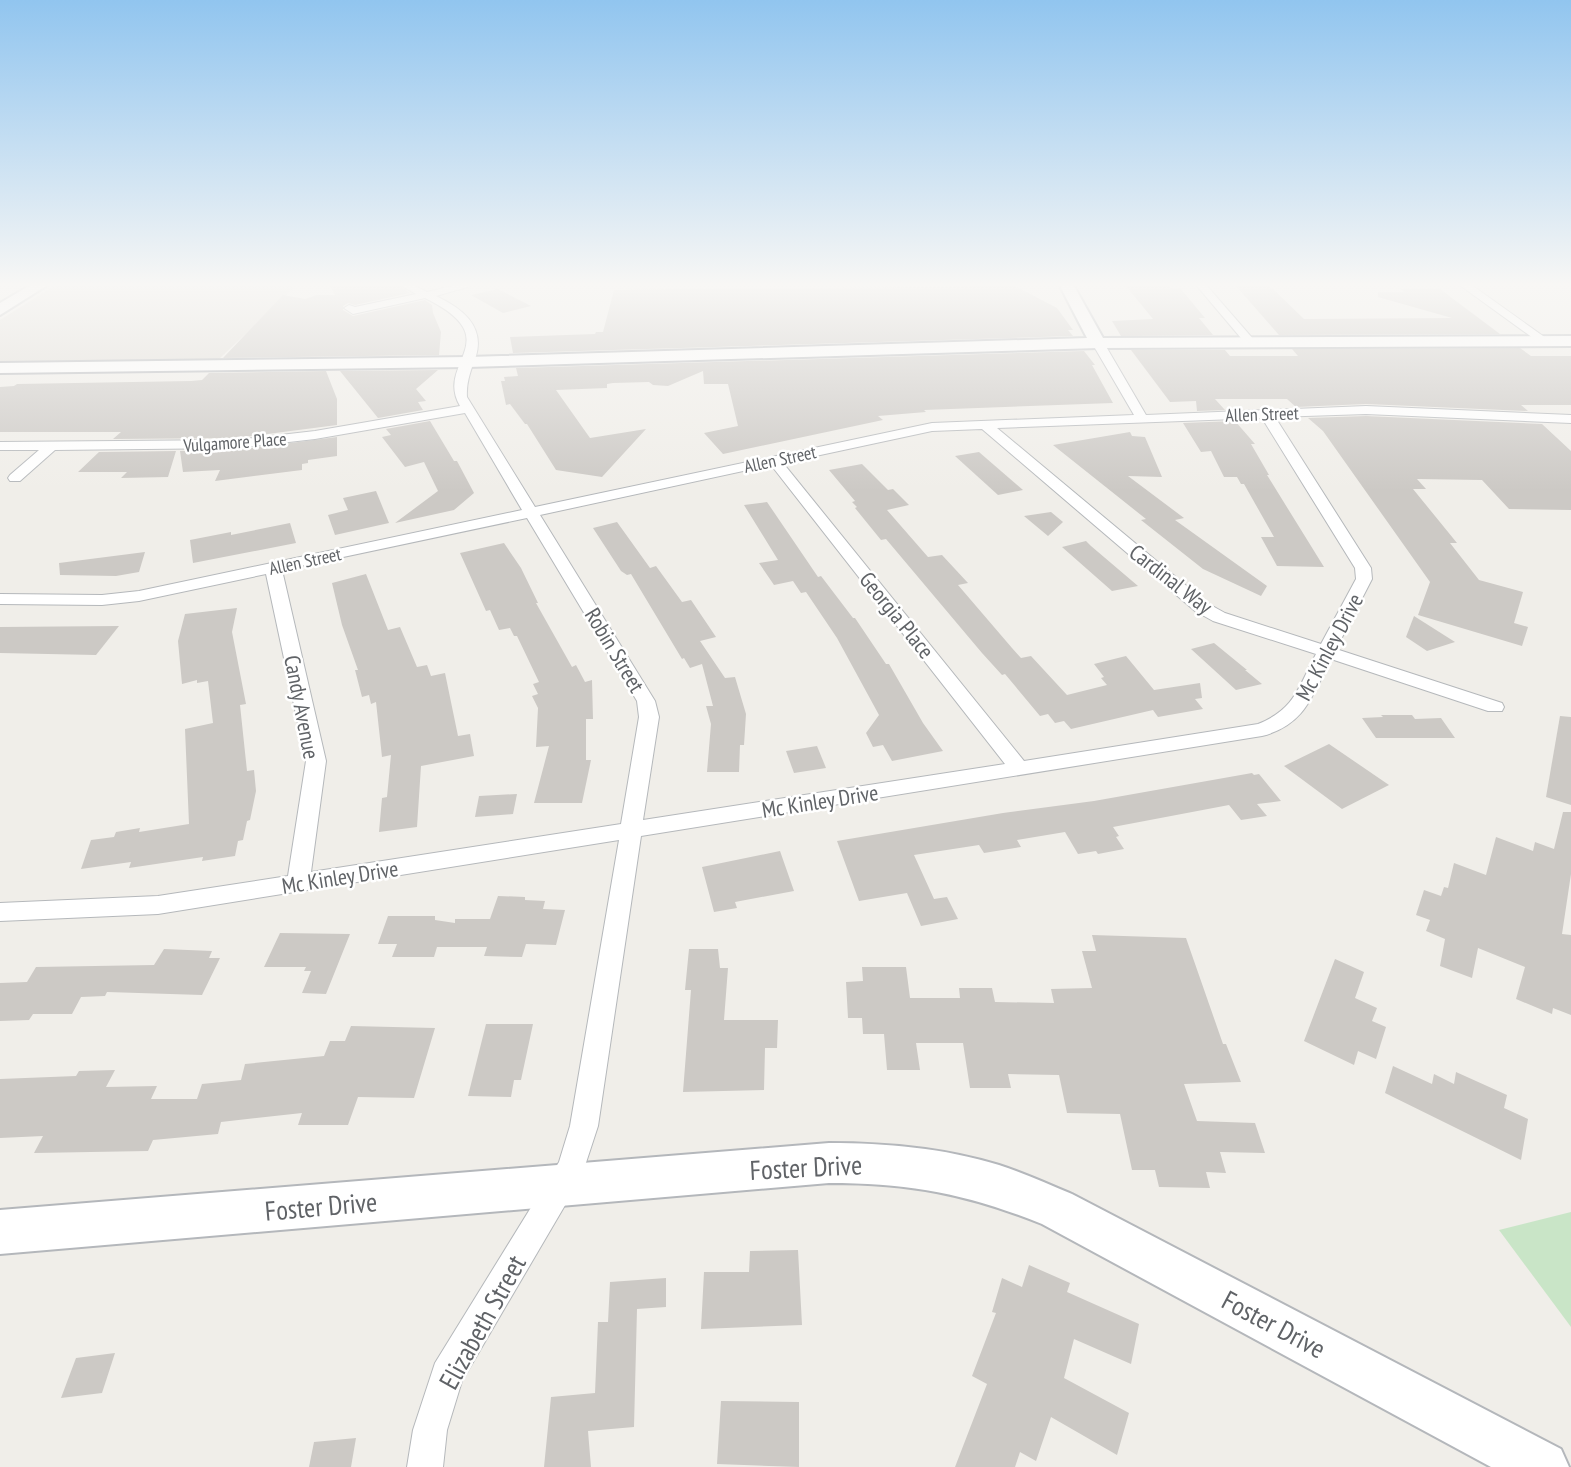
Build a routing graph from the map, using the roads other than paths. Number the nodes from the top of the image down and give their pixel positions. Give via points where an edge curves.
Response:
1 (470, 354) edge
2 (718, 354) edge
3 (1105, 354) edge
4 (468, 362) junction
5 (0, 368) edge
6 (467, 410) junction
7 (1266, 414) junction
8 (1142, 418) junction
9 (1571, 420) edge
10 (984, 424) junction
11 (0, 446) edge
12 (51, 446) junction
13 (774, 460) junction
14 (15, 478) dead end
15 (531, 513) junction
16 (273, 568) junction
17 (0, 600) edge
18 (1326, 653) junction
19 (1495, 707) dead end
20 (1020, 769) junction
21 (631, 831) junction
22 (298, 883) junction
23 (0, 912) edge
24 (560, 1186) junction
25 (0, 1232) edge
26 (425, 1467) edge
27 (1543, 1467) edge

1 - 4 street, Robin Street
2 - 4 street
3 - 8 street
4 - 5 street
4 - 6 street, Robin Street via 459,386
6 - 12 street, Vulgamore Place via 236,444
6 - 15 street, Robin Street
7 - 8 street, Allen Street
7 - 9 street, Allen Street via 1398,410
7 - 18 street, Mc Kinley Drive via 1364,568 1364,579
8 - 10 street, Allen Street
10 - 13 street, Allen Street via 932,427
10 - 18 street, Cardinal Way via 1201,606 1243,627
11 - 12 street, Vulgamore Place
12 - 14 street
13 - 15 street, Allen Street
13 - 20 street, Georgia Place
15 - 16 street, Allen Street
15 - 21 street, Robin Street via 646,701 648,717
16 - 17 street, Allen Street via 116,599
16 - 22 street, Candy Avenue via 316,761
18 - 19 street, Cardinal Way
18 - 20 street, Mc Kinley Drive via 1295,711 1283,722 1262,730
20 - 21 street, Mc Kinley Drive
21 - 22 street, Mc Kinley Drive
21 - 24 street, Robin Street via 584,1126 571,1168
22 - 23 street, Mc Kinley Drive via 158,905
24 - 25 street, Foster Drive
24 - 26 street, Elizabeth Street via 447,1375 430,1430
24 - 27 street, Foster Drive via 867,1162 927,1168 994,1184 1057,1209

